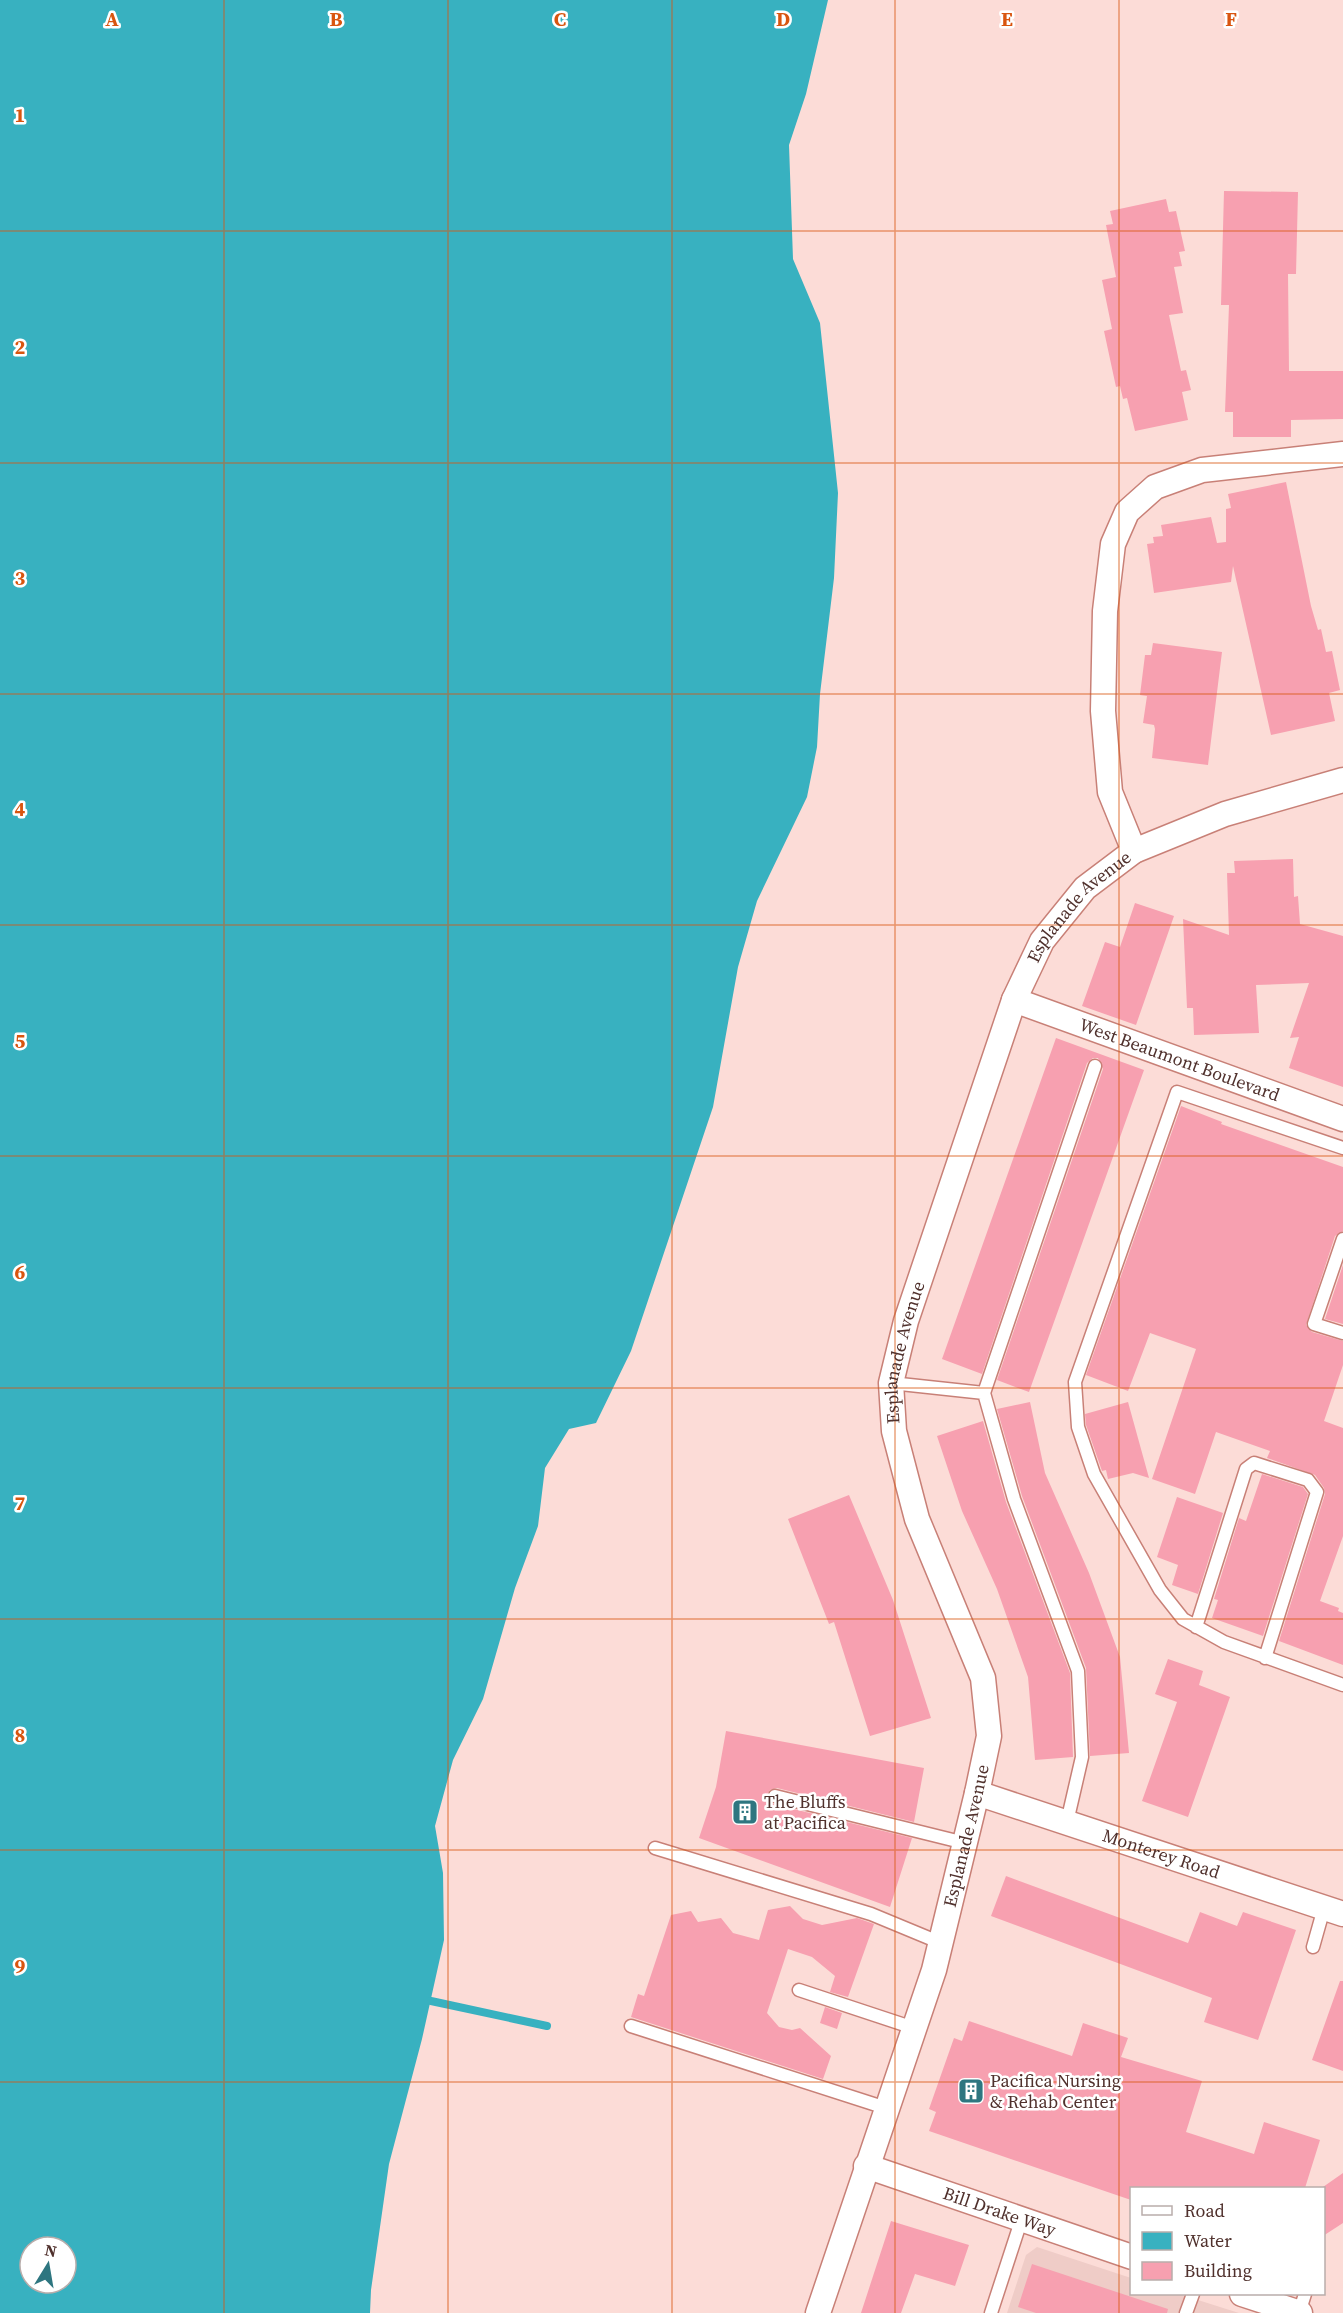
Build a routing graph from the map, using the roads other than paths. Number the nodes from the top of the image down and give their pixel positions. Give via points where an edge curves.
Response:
1 (1343, 454) edge
2 (1343, 780) edge
3 (1134, 851) junction
4 (1014, 1000) junction
5 (1095, 1066) dead end
6 (1343, 1119) edge
7 (1343, 1148) edge
8 (1343, 1239) edge
9 (1343, 1333) edge
10 (891, 1383) junction
11 (984, 1393) junction
12 (1196, 1627) junction
13 (1265, 1658) junction
14 (1343, 1685) edge
15 (978, 1792) junction
16 (775, 1796) dead end
17 (1067, 1822) junction
18 (965, 1843) junction
19 (656, 1848) dead end
20 (1333, 1911) edge
21 (940, 1943) junction
22 (1313, 1947) dead end
23 (799, 1990) dead end
24 (631, 2026) dead end
25 (914, 2028) junction
26 (886, 2108) junction
27 (866, 2166) junction
28 (1021, 2221) junction
29 (1130, 2257) edge
30 (1192, 2295) edge
31 (1245, 2295) edge
32 (1305, 2295) edge
33 (818, 2313) edge
34 (991, 2313) edge
35 (1186, 2313) edge
36 (1299, 2313) edge

1 - 3 street via 1202,470 1155,487 1127,512 1113,544 1105,611 1103,711 1110,792
2 - 3 street, Esplanade Avenue via 1225,814
3 - 4 street, Esplanade Avenue via 1085,888 1041,941
4 - 6 street, West Beaumont Boulevard
4 - 10 street, Esplanade Avenue via 906,1321
5 - 11 lane
7 - 12 lane via 1177,1092 1075,1382 1078,1427 1094,1474 1161,1590 1183,1619
8 - 9 lane via 1314,1324
10 - 11 lane
10 - 15 street, Esplanade Avenue via 894,1431 917,1519 984,1678 988,1736
11 - 17 lane via 1014,1499 1078,1671 1082,1757
12 - 13 lane
12 - 13 lane via 1246,1469 1254,1463 1308,1480 1317,1492
13 - 14 lane
15 - 17 street, Monterey Road
15 - 18 street, Esplanade Avenue
16 - 18 lane
17 - 20 street, Monterey Road
18 - 21 street, Esplanade Avenue
19 - 21 lane via 871,1914
20 - 22 lane
21 - 25 street, Esplanade Avenue
23 - 25 lane
24 - 26 lane
25 - 26 street, Esplanade Avenue
26 - 27 street, Esplanade Avenue
27 - 28 street, Bill Drake Way
27 - 33 street, Esplanade Avenue
28 - 29 street, Bill Drake Way
28 - 34 lane
30 - 35 lane
31 - 36 street
32 - 36 lane

